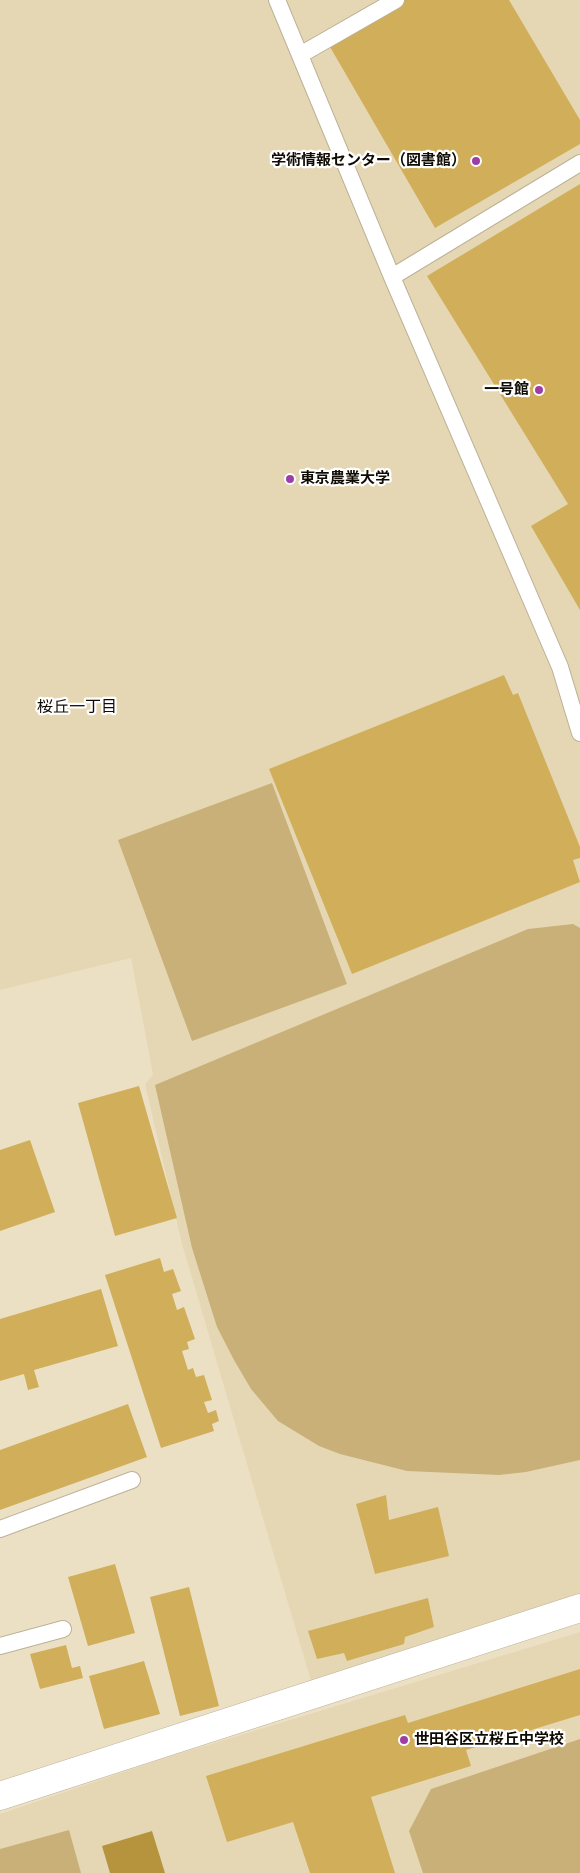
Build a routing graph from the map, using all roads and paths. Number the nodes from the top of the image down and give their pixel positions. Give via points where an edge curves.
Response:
1 (277, 0) edge
2 (396, 0) edge
3 (300, 55) junction
4 (580, 163) edge
5 (392, 277) junction
6 (580, 732) edge
7 (132, 1480) dead end
8 (0, 1529) edge
9 (580, 1608) edge
10 (63, 1629) dead end
11 (0, 1646) edge
12 (0, 1796) edge

1 - 3 lane
2 - 3 lane
3 - 5 lane
4 - 5 lane
5 - 6 lane via 560,667
7 - 8 lane
9 - 12 street
10 - 11 lane

